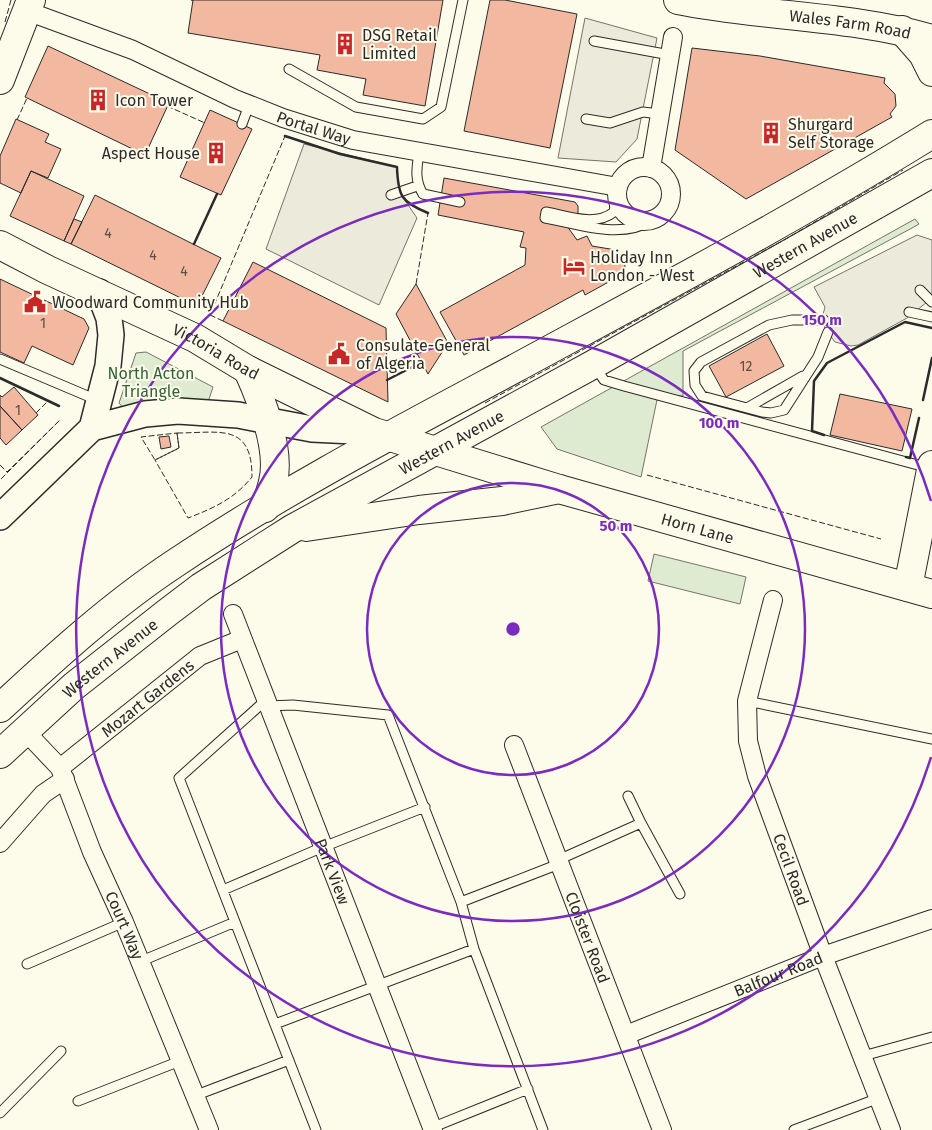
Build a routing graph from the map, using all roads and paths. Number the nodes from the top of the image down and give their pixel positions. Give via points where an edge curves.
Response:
1 (463, 0) edge
2 (678, 0) edge
3 (731, 4) edge
4 (29, 6) edge
5 (902, 30) junction
6 (932, 30) edge
7 (673, 37) dead end
8 (932, 38) edge
9 (594, 41) dead end
10 (670, 55) junction
11 (289, 69) dead end
12 (932, 72) edge
13 (0, 80) edge
14 (249, 105) junction
15 (659, 114) junction
16 (586, 118) dead end
17 (242, 124) dead end
18 (932, 134) edge
19 (419, 152) junction
20 (651, 168) junction
21 (932, 173) edge
22 (417, 186) junction
23 (618, 191) junction
24 (392, 195) dead end
25 (460, 202) dead end
26 (652, 220) junction
27 (0, 245) edge
28 (920, 290) dead end
29 (99, 292) junction
30 (932, 302) edge
31 (910, 312) dead end
32 (932, 317) edge
33 (824, 320) dead end
34 (828, 332) dead end
35 (0, 359) edge
36 (594, 364) junction
37 (248, 370) junction
38 (803, 376) junction
39 (100, 400) junction
40 (747, 408) junction
41 (267, 422) junction
42 (92, 428) junction
43 (380, 434) junction
44 (435, 451) junction
45 (932, 467) edge
46 (559, 489) junction
47 (265, 508) junction
48 (0, 517) edge
49 (292, 529) junction
50 (920, 590) edge
51 (772, 600) dead end
52 (232, 614) dead end
53 (242, 639) junction
54 (747, 700) junction
55 (267, 703) junction
56 (0, 708) edge
57 (25, 731) junction
58 (932, 739) edge
59 (514, 745) dead end
60 (0, 754) edge
61 (62, 774) junction
62 (628, 796) dead end
63 (425, 807) junction
64 (641, 823) junction
65 (0, 842) edge
66 (323, 846) junction
67 (559, 862) junction
68 (223, 890) junction
69 (680, 894) dead end
70 (461, 902) junction
71 (932, 919) edge
72 (124, 922) junction
73 (235, 922) junction
74 (474, 949) junction
75 (823, 956) junction
76 (139, 962) junction
77 (28, 964) dead end
78 (376, 985) junction
79 (275, 1024) junction
80 (626, 1035) junction
81 (932, 1037) edge
82 (61, 1051) dead end
83 (863, 1056) junction
84 (289, 1060) junction
85 (180, 1061) junction
86 (528, 1089) junction
87 (194, 1096) junction
88 (879, 1098) junction
89 (78, 1101) dead end
90 (0, 1113) edge
91 (430, 1129) edge
92 (209, 1130) edge
93 (316, 1130) edge
94 (544, 1130) edge
95 (662, 1130) edge
96 (794, 1130) edge
97 (891, 1130) edge

1 - 11 lane via 442,107 423,119 356,107
2 - 3 main road, Wales Farm Road
3 - 5 main road, Wales Farm Road
4 - 13 main road, Portal Way
4 - 14 street, Portal Way via 133,50
5 - 6 main road
5 - 8 main road, Wales Farm Road
5 - 12 main road via 924,54
7 - 10 street
9 - 10 lane
10 - 15 street
14 - 17 lane
14 - 19 street, Portal Way via 354,140
15 - 16 lane via 643,112 610,123
15 - 20 street
18 - 43 main road, Western Avenue via 664,288
19 - 22 lane
19 - 23 street, Portal Way
20 - 23 street via 634,169 622,179
20 - 26 street via 665,177 671,193 666,210
21 - 36 main road, Western Avenue
22 - 24 lane
22 - 25 lane via 423,194
23 - 26 street via 622,210 629,216
23 - 26 lane via 614,212 603,218 590,220 546,212 545,218 618,230 642,226
27 - 29 main road, Victoria Road
28 - 30 lane
29 - 37 main road, Victoria Road via 195,338
29 - 39 main road via 109,318 111,335 109,362
31 - 32 lane
33 - 40 lane via 792,320 769,325 701,362 694,371 695,385 702,396
34 - 38 lane via 818,357
35 - 39 lane
36 - 44 main road, Western Avenue
36 - 45 lane via 604,380
37 - 41 main road
37 - 43 main road, Victoria Road
38 - 40 lane
38 - 40 lane via 797,392 784,410 771,414
39 - 42 main road
41 - 42 main road via 238,415 178,411 145,414
41 - 43 main road
41 - 47 main road via 275,467
42 - 48 main road
43 - 44 main road, Victoria Road
43 - 47 main road, Western Avenue
44 - 46 main road, Horn Lane
44 - 49 main road, Western Avenue
45 - 50 main road
46 - 49 main road via 502,501
46 - 50 main road, Horn Lane
47 - 56 main road, Western Avenue via 165,570 57,655
49 - 57 main road, Western Avenue via 201,587 74,686
51 - 54 street, Cecil Road
52 - 53 street, Park View
53 - 55 street, Park View
53 - 61 street, Mozart Gardens via 200,656
54 - 58 lane
54 - 75 street, Cecil Road via 748,741 757,776
55 - 63 lane via 388,715
55 - 66 street, Park View
55 - 68 lane via 179,778
57 - 60 main road, Western Avenue
57 - 61 street, Court Way
59 - 67 street, Cloister Road
61 - 65 street, Mozart Gardens
61 - 72 street, Court Way
62 - 64 lane
63 - 66 lane
63 - 70 lane
64 - 67 lane
64 - 69 lane
66 - 68 lane
66 - 78 street, Park View
67 - 70 lane
67 - 80 street, Cloister Road
68 - 73 lane
70 - 74 lane
71 - 75 street, Balfour Road
72 - 76 street, Court Way
72 - 77 lane
73 - 76 lane
73 - 79 lane
74 - 78 lane
74 - 86 lane
75 - 80 street, Balfour Road
75 - 83 street, Cecil Road
76 - 85 street, Court Way
78 - 79 lane
78 - 91 street, Park View
79 - 84 lane
80 - 95 street, Cloister Road
81 - 83 lane
82 - 90 lane
83 - 88 street, Cecil Road
84 - 87 lane
84 - 93 lane
85 - 87 street, Court Way
85 - 89 lane
86 - 91 lane
86 - 94 lane
87 - 92 street, Court Way
88 - 96 lane
88 - 97 street, Cecil Road

